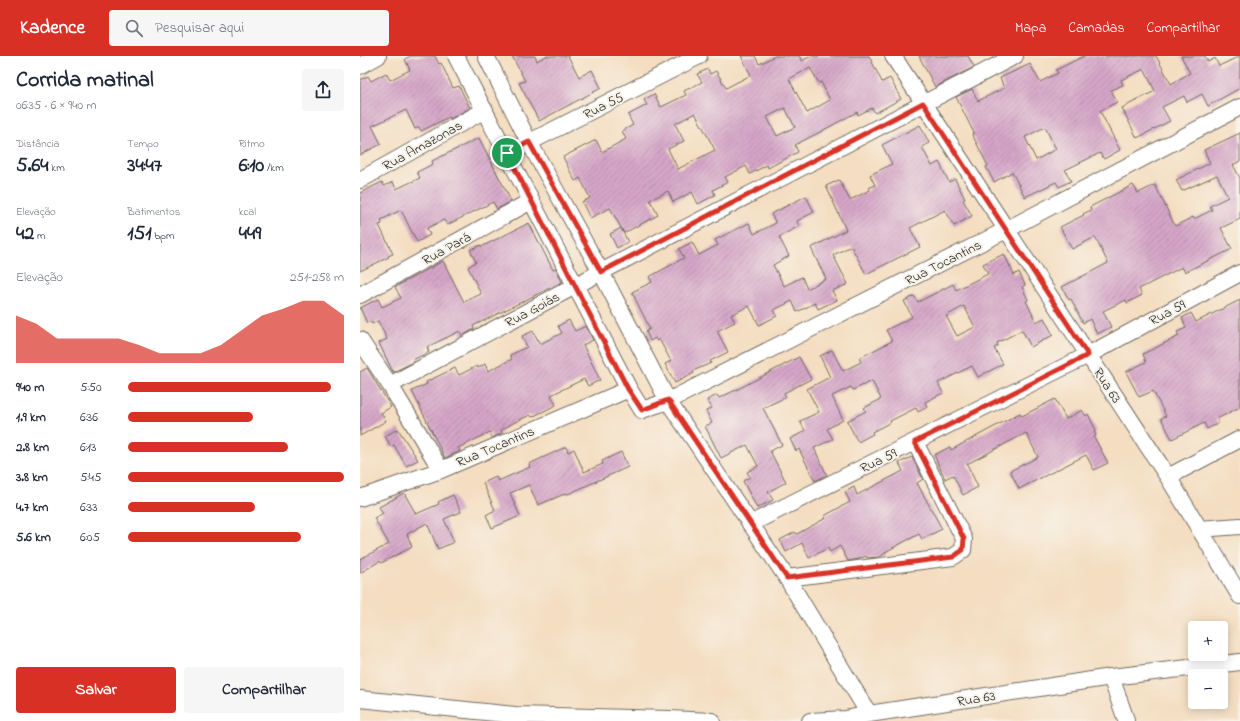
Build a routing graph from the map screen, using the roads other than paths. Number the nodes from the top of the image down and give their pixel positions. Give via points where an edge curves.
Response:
1 (378, 56) edge
2 (456, 56) edge
3 (486, 56) edge
4 (699, 56) edge
5 (893, 56) edge
6 (1015, 56) edge
7 (360, 66) edge
8 (923, 103) junction
9 (1240, 107) edge
10 (485, 110) junction
11 (529, 142) junction
12 (507, 153) junction
13 (360, 180) edge
14 (531, 201) junction
15 (1006, 230) junction
16 (601, 272) junction
17 (1240, 273) edge
18 (576, 286) junction
19 (360, 294) edge
20 (360, 340) edge
21 (1088, 355) junction
22 (390, 385) junction
23 (628, 389) junction
24 (668, 400) junction
25 (1240, 439) edge
26 (915, 442) junction
27 (441, 470) junction
28 (1168, 478) junction
29 (360, 498) edge
30 (750, 524) junction
31 (1240, 526) edge
32 (1199, 529) junction
33 (787, 578) junction
34 (1240, 596) edge
35 (1240, 662) edge
36 (1111, 677) junction
37 (360, 699) edge
38 (869, 714) junction
39 (1126, 720) edge
40 (712, 721) edge
41 (810, 721) edge

1 - 7 street
2 - 10 street
3 - 11 street
4 - 11 street, Rua 55
5 - 8 street, Rua 63
6 - 8 street, Rua Goiás
8 - 15 street, Rua 63
8 - 16 street, Rua Goiás
9 - 15 street, Rua Tocantins
10 - 12 street
10 - 13 street, Rua Amazonas
11 - 12 street, Rua 55
11 - 16 street
12 - 14 street
14 - 18 street
14 - 19 street, Rua Pará
15 - 21 street, Rua 63
15 - 24 street, Rua Tocantins
16 - 18 street, Rua Goiás
16 - 24 street
17 - 21 street, Rua 59
18 - 22 street, Rua Goiás
18 - 23 street
20 - 22 street
21 - 26 street, Rua 59
21 - 28 street, Rua 63
22 - 27 street
23 - 24 street, Rua Tocantins via 642,410
23 - 27 street, Rua Tocantins
24 - 30 street
25 - 28 street
26 - 30 street, Rua 59
26 - 33 street via 964,539 963,550 953,557
27 - 29 street, Rua Tocantins
28 - 32 street, Rua 63
30 - 33 street
31 - 32 street
32 - 34 street, Rua 63
33 - 38 street
35 - 36 street, Rua 63
36 - 38 street, Rua 63
36 - 39 street
37 - 40 street via 515,715
38 - 41 street, Rua 63 via 846,719

